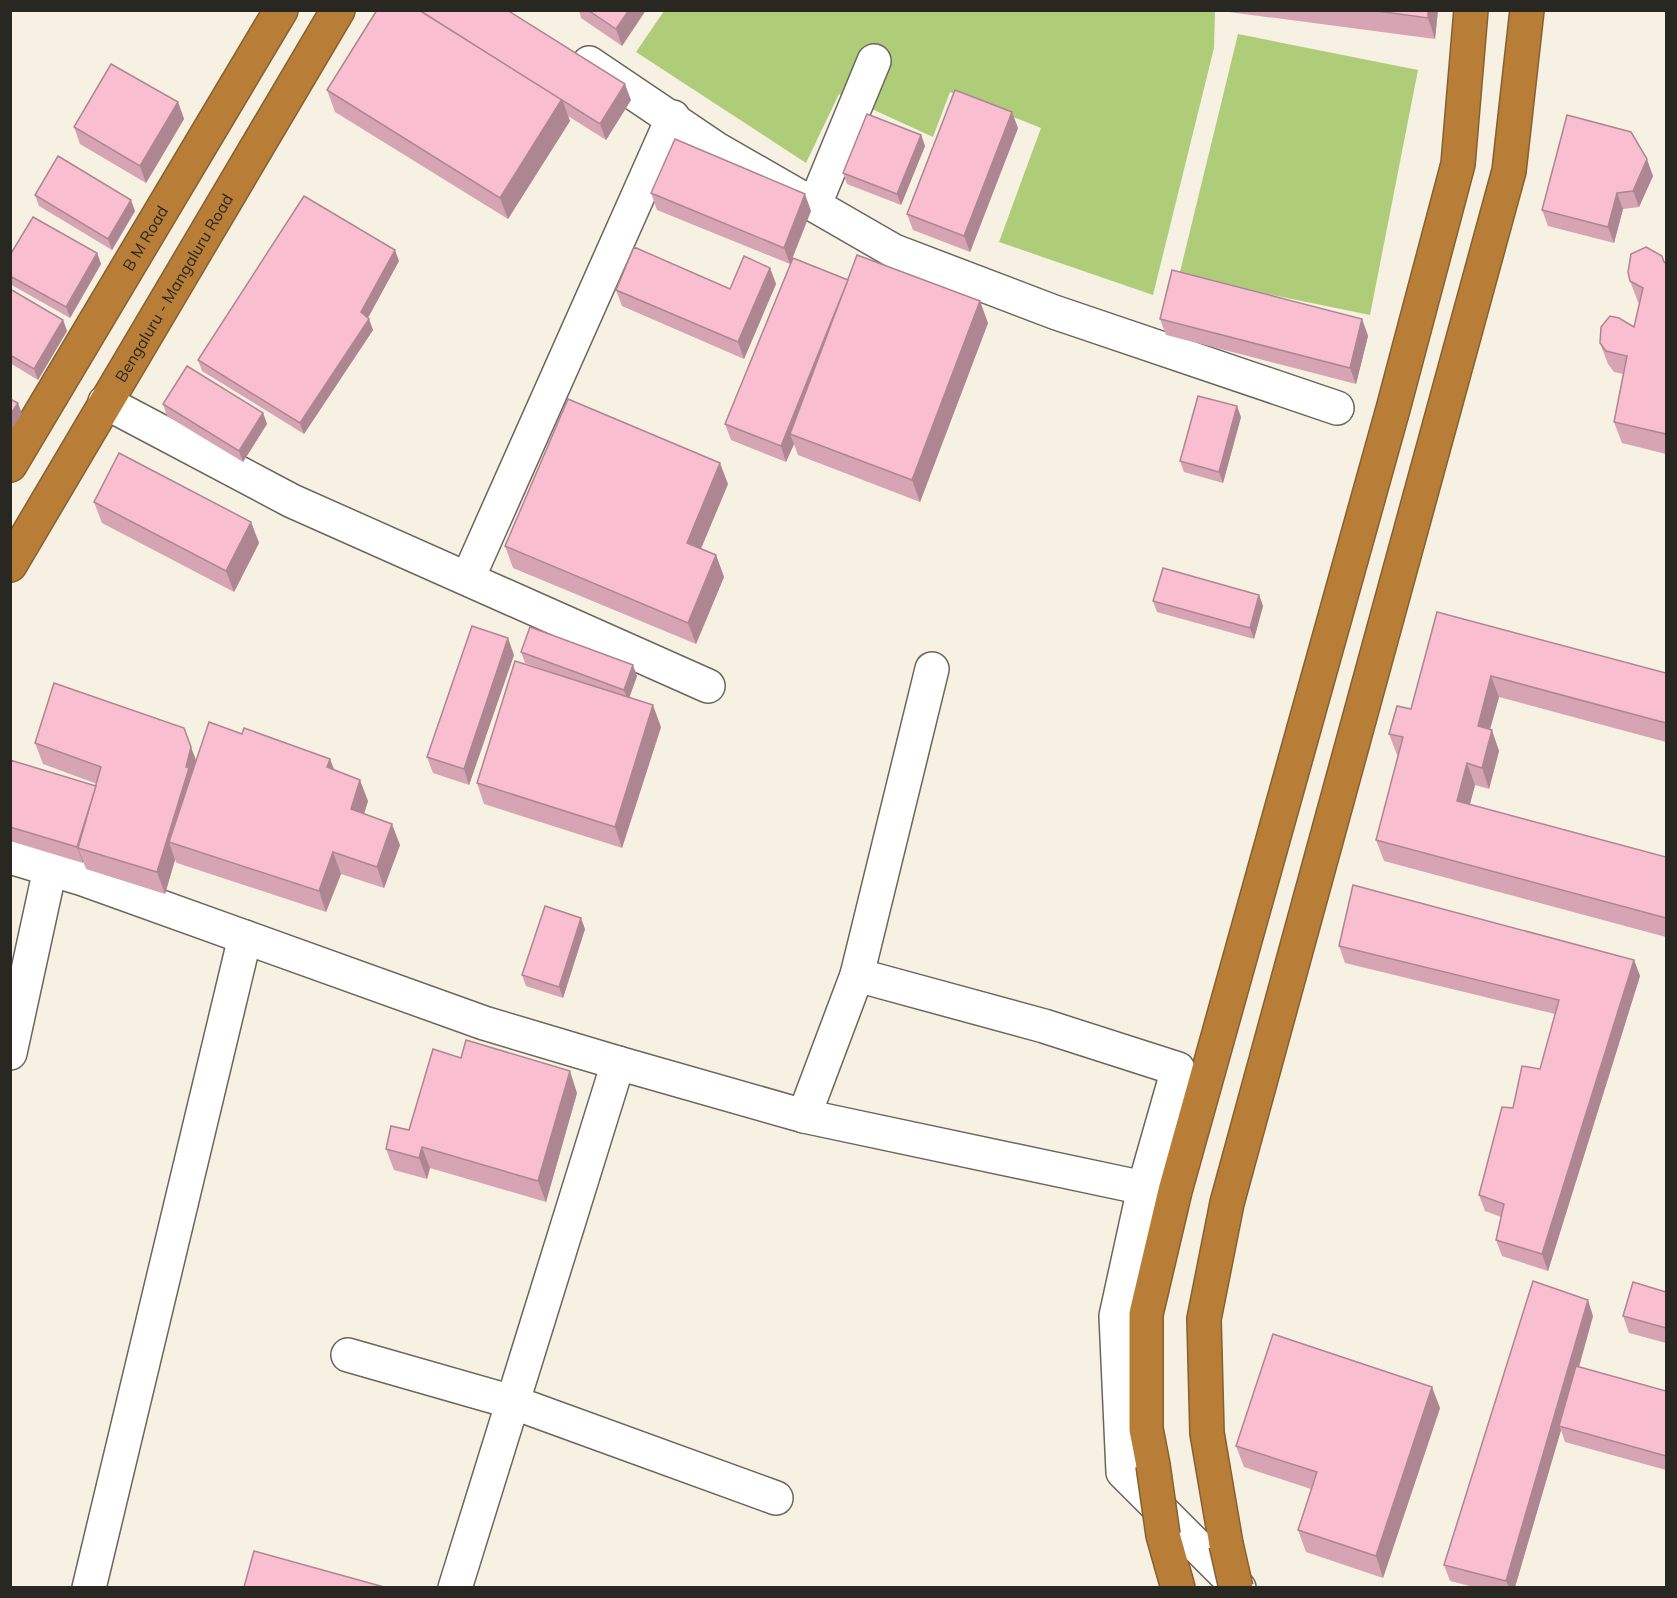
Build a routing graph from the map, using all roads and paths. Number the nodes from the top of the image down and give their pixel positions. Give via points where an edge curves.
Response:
1 (280, 10) edge
2 (339, 10) edge
3 (1471, 10) edge
4 (1527, 10) edge
5 (565, 48) edge
6 (874, 61) dead end
7 (673, 117) junction
8 (815, 204) junction
9 (105, 402) junction
10 (1337, 408) dead end
11 (10, 465) edge
12 (10, 565) edge
13 (468, 578) junction
14 (932, 669) dead end
15 (708, 686) dead end
16 (10, 857) edge
17 (50, 869) junction
18 (245, 938) junction
19 (857, 975) junction
20 (10, 1053) edge
21 (618, 1063) junction
22 (804, 1116) junction
23 (1144, 1188) junction
24 (348, 1355) dead end
25 (512, 1402) junction
26 (776, 1498) dead end
27 (89, 1587) edge
28 (455, 1587) edge
29 (1178, 1587) edge
30 (1238, 1587) edge

1 - 11 highway, B M Road
2 - 9 highway, Bengaluru - Mangaluru Road
3 - 29 highway, bridge via 1458,164 1175,1191 1146,1314 1146,1429 1162,1535
4 - 30 highway, bridge via 1509,171 1227,1203 1204,1319 1207,1433 1226,1544
5 - 7 street
6 - 8 street
7 - 8 street via 716,147
7 - 13 street
8 - 10 street via 894,251 1054,312
9 - 12 highway, Bengaluru - Mangaluru Road
9 - 13 street via 292,501
13 - 15 street
14 - 19 street
16 - 17 street
17 - 18 street
17 - 20 street
18 - 21 street via 484,1023
18 - 27 street
19 - 22 street
19 - 23 street via 1044,1026 1178,1070
21 - 22 street
21 - 25 street
22 - 23 street
23 - 30 street via 1116,1316 1124,1472
24 - 25 street
25 - 26 street
25 - 28 street

